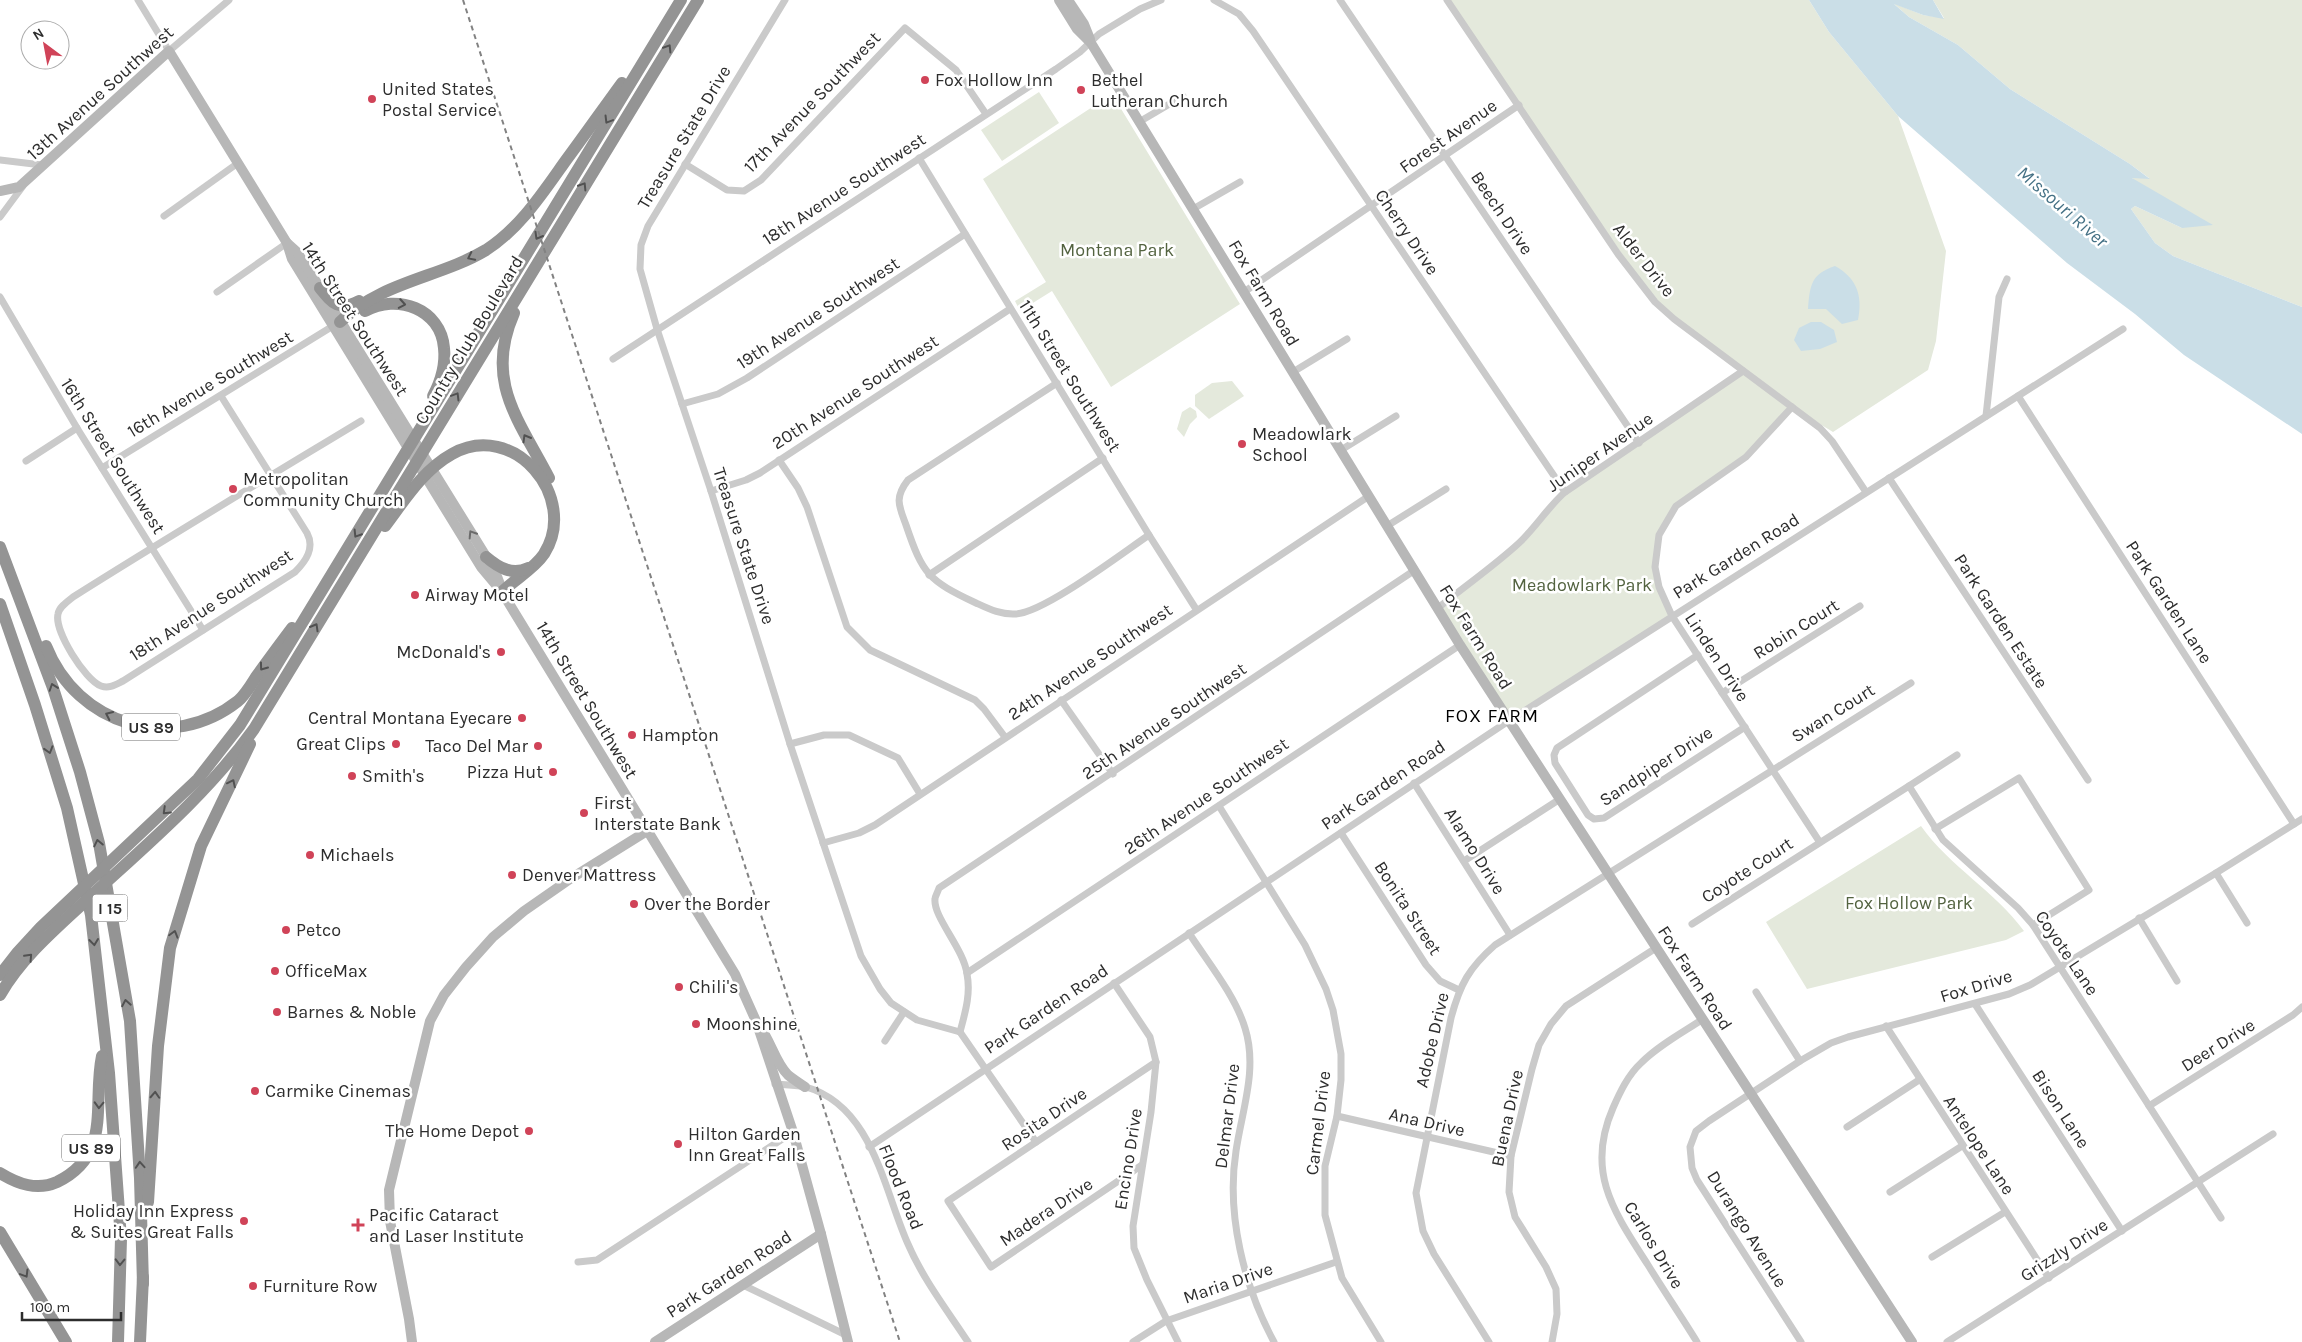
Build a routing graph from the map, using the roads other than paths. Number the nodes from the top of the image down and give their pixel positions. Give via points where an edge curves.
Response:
1 (138, 0) edge
2 (229, 0) edge
3 (681, 0) edge
4 (698, 0) edge
5 (785, 0) edge
6 (1058, 0) edge
7 (1068, 0) edge
8 (1161, 0) edge
9 (1214, 0) edge
10 (1340, 0) edge
11 (1447, 0) edge
12 (1091, 43) junction
13 (651, 49) junction
14 (169, 51) junction
15 (1183, 96) dead end
16 (1518, 106) junction
17 (986, 114) junction
18 (1139, 122) junction
19 (1445, 156) junction
20 (919, 158) junction
21 (0, 160) edge
22 (238, 163) junction
23 (685, 164) junction
24 (42, 165) junction
25 (33, 174) junction
26 (1240, 182) dead end
27 (0, 191) edge
28 (1372, 207) junction
29 (1193, 209) junction
30 (164, 216) dead end
31 (0, 217) edge
32 (965, 234) junction
33 (287, 243) junction
34 (531, 274) junction
35 (2007, 279) dead end
36 (320, 288) junction
37 (392, 288) junction
38 (217, 292) dead end
39 (1244, 292) junction
40 (0, 297) edge
41 (1010, 309) junction
42 (337, 324) junction
43 (657, 329) junction
44 (2123, 329) dead end
45 (1347, 340) dead end
46 (613, 359) dead end
47 (1743, 371) junction
48 (1293, 372) junction
49 (1057, 383) junction
50 (221, 396) junction
51 (2018, 396) junction
52 (682, 404) junction
53 (1792, 407) junction
54 (1396, 416) dead end
55 (1986, 416) junction
56 (361, 421) dead end
57 (421, 425) junction
58 (77, 428) junction
59 (1639, 443) junction
60 (1341, 450) junction
61 (1103, 458) junction
62 (779, 460) junction
63 (26, 461) dead end
64 (102, 468) junction
65 (271, 476) junction
66 (1889, 478) junction
67 (411, 483) junction
68 (1446, 489) dead end
69 (711, 491) junction
70 (1565, 492) junction
71 (1866, 492) junction
72 (1369, 496) junction
73 (1387, 526) junction
74 (1149, 535) junction
75 (0, 541) edge
76 (0, 547) edge
77 (152, 548) junction
78 (486, 557) junction
79 (537, 564) junction
80 (1415, 570) junction
81 (334, 572) junction
82 (929, 575) junction
83 (502, 592) junction
84 (0, 604) edge
85 (1860, 606) dead end
86 (1438, 608) junction
87 (1196, 609) junction
88 (1672, 616) junction
89 (202, 630) junction
90 (1460, 644) junction
91 (1698, 655) junction
92 (1911, 682) dead end
93 (1722, 693) junction
94 (272, 700) junction
95 (1061, 700) junction
96 (1510, 720) junction
97 (1745, 727) junction
98 (1005, 737) junction
99 (790, 744) junction
100 (1957, 755) dead end
101 (1771, 769) junction
102 (1113, 774) junction
103 (2088, 780) dead end
104 (1414, 783) junction
105 (1909, 786) junction
106 (920, 794) junction
107 (1560, 799) junction
108 (1219, 806) junction
109 (2302, 818) edge
110 (2294, 824) junction
111 (1935, 829) junction
112 (647, 831) junction
113 (1341, 833) junction
114 (1819, 841) junction
115 (824, 843) junction
116 (125, 857) junction
117 (1464, 861) junction
118 (2216, 873) junction
119 (1609, 874) junction
120 (1266, 881) junction
121 (2139, 918) junction
122 (58, 919) junction
123 (2247, 923) dead end
124 (1692, 924) dead end
125 (2033, 925) junction
126 (1189, 933) junction
127 (1510, 935) junction
128 (1656, 948) junction
129 (2059, 966) junction
130 (967, 973) junction
131 (0, 975) edge
132 (2178, 981) dead end
133 (1114, 983) junction
134 (1459, 990) junction
135 (1756, 992) dead end
136 (0, 994) edge
137 (1975, 1004) junction
138 (2302, 1007) edge
139 (904, 1012) junction
140 (1703, 1019) junction
141 (756, 1021) junction
142 (1886, 1026) junction
143 (960, 1032) junction
144 (106, 1039) junction
145 (885, 1041) dead end
146 (1800, 1061) junction
147 (1156, 1062) junction
148 (987, 1069) junction
149 (1920, 1080) junction
150 (776, 1084) junction
151 (804, 1087) junction
152 (1750, 1093) junction
153 (2149, 1106) junction
154 (1337, 1116) junction
155 (1847, 1127) dead end
156 (793, 1132) junction
157 (2273, 1134) dead end
158 (1426, 1138) junction
159 (1036, 1142) junction
160 (1962, 1146) junction
161 (870, 1147) junction
162 (1511, 1156) junction
163 (1142, 1165) junction
164 (0, 1173) edge
165 (2198, 1183) junction
166 (1890, 1192) dead end
167 (2004, 1212) junction
168 (2221, 1218) dead end
169 (2122, 1231) junction
170 (0, 1232) edge
171 (821, 1234) junction
172 (1932, 1258) dead end
173 (578, 1262) dead end
174 (1336, 1262) junction
175 (991, 1267) joint
176 (2049, 1278) junction
177 (143, 1284) junction
178 (743, 1285) junction
179 (1251, 1291) junction
180 (1166, 1321) junction
181 (847, 1338) edge
182 (661, 1341) edge
183 (66, 1342) edge
184 (118, 1342) edge
185 (140, 1342) edge
186 (412, 1342) edge
187 (968, 1342) edge
188 (1133, 1342) edge
189 (1178, 1342) edge
190 (1274, 1342) edge
191 (1381, 1342) edge
192 (1490, 1342) edge
193 (1552, 1342) edge
194 (1697, 1342) edge
195 (1801, 1342) edge
196 (1912, 1342) edge
197 (1947, 1342) edge

1 - 14 street, 14th Street Southwest
2 - 14 street, 13th Avenue Southwest
3 - 13 highway, Country Club Boulevard
34 -> 4 highway, Country Club Boulevard
5 - 23 street, Treasure State Drive
6 - 12 street, Fox Farm Road via 1077,29
7 - 12 street, Fox Farm Road via 1084,24
8 - 12 street via 1099,34
9 - 28 street, Cherry Drive via 1239,14 1253,31
10 - 19 street, Beech Drive
11 - 16 street, Alder Drive
12 - 17 street, 18th Avenue Southwest
12 - 18 street, Fox Farm Road
13 -> 37 highway via 637,62 546,187 498,242 469,259
13 -> 57 highway, Country Club Boulevard
14 - 22 street, 14th Street Southwest
14 - 24 street, 13th Avenue Southwest
15 - 18 street
16 - 19 street, Forest Avenue
16 - 47 street, Alder Drive via 1643,288 1674,319
17 - 20 street, 18th Avenue Southwest
17 - 23 street, 17th Avenue Southwest via 956,70 906,28 761,180 744,191 728,190
18 - 29 street, Fox Farm Road
19 - 28 street, Forest Avenue
19 - 59 street, Beech Drive
20 - 32 street, 11th Street Southwest
20 - 43 street, 18th Avenue Southwest
21 - 24 street
22 - 30 street
22 - 33 street, 14th Street Southwest
23 - 43 street, Treasure State Drive via 648,226 641,245 640,269
24 - 25 street, 13th Avenue Southwest
25 - 27 street via 19,187
25 - 31 street, 13th Avenue Southwest
26 - 29 street
28 - 39 street, Forest Avenue
28 - 70 street, Cherry Drive
29 - 39 street, Fox Farm Road
32 - 41 street, 11th Street Southwest
32 - 52 street, 19th Avenue Southwest via 747,378 718,394
33 - 36 street, 14th Street Southwest via 298,252
33 - 38 street
33 - 42 street, 14th Street Southwest via 292,260
67 -> 34 highway, Country Club Boulevard via 430,438
83 -> 34 highway via 539,570 554,547 559,530 558,501 554,489 516,419 503,382 506,334
35 - 55 street via 1999,297
36 - 37 highway via 335,304 348,306
36 - 42 street, 14th Street Southwest
37 - 42 highway
39 - 48 street, Fox Farm Road
40 - 58 street, 16th Street Southwest
41 - 49 street, 11th Street Southwest
41 - 62 street, 20th Avenue Southwest
42 - 50 street, 16th Avenue Southwest
42 -> 57 highway via 374,306 391,302 412,306 435,324 444,348 444,370
78 -> 42 street, 14th Street Southwest
42 - 83 street, 14th Street Southwest via 481,566
43 - 46 street, 18th Avenue Southwest
43 - 52 street, Treasure State Drive
44 - 51 street, Park Garden Road
45 - 48 street
47 - 53 street, Alder Drive
47 - 59 street, Juniper Avenue
48 - 60 street, Fox Farm Road
49 - 61 street, 11th Street Southwest
49 - 82 street via 908,480 899,491 898,504 917,557
50 - 64 street, 16th Avenue Southwest
50 - 65 street
51 - 55 street, Park Garden Road
51 - 110 street, Park Garden Lane
52 - 69 street, Treasure State Drive
53 - 71 street, Alder Drive via 1832,440
53 - 88 street, Linden Drive via 1746,457 1676,506 1659,535 1655,567 1658,587
54 - 60 street
55 - 66 street, Park Garden Road
56 - 65 street
57 -> 81 highway, Country Club Boulevard
58 - 63 street
58 - 64 street, 16th Street Southwest
59 - 70 street, Juniper Avenue
60 - 72 street, Fox Farm Road
61 - 74 street, 11th Street Southwest
61 - 82 street
62 - 69 street, 20th Avenue Southwest via 746,480
62 - 98 street via 807,507 847,627 870,650 974,700
64 - 77 street, 16th Street Southwest
65 - 77 street
65 - 89 street, 18th Avenue Southwest via 311,540 310,550 295,572
66 - 71 street, Park Garden Road
66 - 103 street, Park Garden Estate
67 - 79 highway via 452,453 471,446 489,445 513,451 534,468 546,486 554,512 550,542
94 -> 67 highway via 332,599
68 - 73 street
69 - 99 street, Treasure State Drive
70 - 86 street, Juniper Avenue via 1518,544
71 - 88 street, Park Garden Road
72 - 73 street, Fox Farm Road
72 - 87 street, 24th Avenue Southwest
73 - 80 street, Fox Farm Road
74 - 82 street via 1041,607 1017,614 998,613 943,587
74 - 87 street, 11th Street Southwest
81 -> 75 highway, US 89 via 240,699 217,716 192,724 146,727 103,713 75,692 60,674
177 -> 76 highway, I 15 via 130,1022 99,843 53,688
77 - 89 street, 16th Street Southwest
77 - 89 street, 18th Avenue Southwest via 62,607 58,614 59,626 71,653 86,675 100,685 110,687
78 - 79 highway via 501,569 511,571
78 - 83 street, 14th Street Southwest
79 - 83 highway
80 - 86 street, Fox Farm Road
80 - 102 street, 25th Avenue Southwest
81 -> 116 highway via 260,695 227,743
83 - 112 street, 14th Street Southwest
84 -> 144 highway, I 15 via 67,808 91,915
85 - 93 street, Robin Court
86 - 90 street, Fox Farm Road
87 - 95 street, 24th Avenue Southwest
88 - 91 street, Linden Drive
88 - 96 street, Park Garden Road
90 - 96 street, Fox Farm Road
90 - 108 street, 26th Avenue Southwest
91 - 93 street, Linden Drive
91 - 97 street, Sandpiper Drive via 1557,748 1554,755 1556,763 1588,815 1594,819 1604,818
92 - 101 street, Swan Court
93 - 97 street, Linden Drive
94 - 116 highway via 216,778
177 -> 94 highway via 158,1046 170,948 200,846
95 - 98 street, 24th Avenue Southwest
95 - 102 street
96 - 104 street, Park Garden Road
96 - 107 street, Fox Farm Road
97 - 101 street, Linden Drive
98 - 106 street, 24th Avenue Southwest
99 - 106 street via 824,735 849,735 898,758
99 - 115 street, Treasure State Drive
100 - 105 street
101 - 114 street, Linden Drive
101 - 119 street, Adobe Drive
102 - 130 street, 25th Avenue Southwest via 939,888 935,899 937,913 962,955
104 - 113 street, Park Garden Road
104 - 117 street, Alamo Drive
105 - 111 street, Coyote Lane
105 - 114 street
106 - 115 street, 24th Avenue Southwest via 859,833
107 - 117 street
107 - 119 street, Fox Farm Road
108 - 120 street, Carmel Drive
108 - 130 street, 26th Avenue Southwest
109 - 110 street, Fox Drive
110 - 118 street, Fox Drive
111 - 125 street, Coyote Lane
111 - 125 street via 2018,778 2089,890
112 - 141 street, 14th Street Southwest via 735,974
112 - 186 street via 524,911 492,937 444,995 430,1022 389,1190 390,1221
113 - 120 street, Park Garden Road
113 - 134 street, Bonita Street via 1426,965 1440,981
114 - 124 street, Coyote Court
115 - 139 street, Treasure State Drive via 861,956 880,989
116 - 122 highway
117 - 127 street, Alamo Drive
118 - 121 street, Fox Drive
118 - 123 street
119 - 127 street, Adobe Drive
119 - 128 street, Fox Farm Road
120 - 126 street, Park Garden Road
120 - 154 street, Carmel Drive via 1316,966 1333,1010 1341,1054
121 - 129 street, Fox Drive
121 - 132 street
122 - 131 highway via 18,952
136 -> 122 highway
125 - 129 street, Coyote Lane
126 - 133 street, Park Garden Road
126 - 179 street, Delmar Drive via 1234,1003 1245,1027 1249,1050 1251,1070 1234,1179 1238,1236
127 - 134 street, Adobe Drive via 1481,958
128 - 140 street, Fox Farm Road
128 - 162 street, Buena Drive via 1572,1002 1551,1024 1539,1045
129 - 137 street, Fox Drive via 2009,994
129 - 153 street, Coyote Lane
130 - 143 street via 969,989
133 - 147 street, Encino Drive via 1150,1037
133 - 148 street, Park Garden Road
134 - 158 street, Adobe Drive
135 - 146 street
137 - 142 street, Fox Drive
137 - 169 street, Bison Lane
138 - 153 street, Deer Drive
139 - 143 street, Treasure State Drive via 917,1020
139 - 145 street
140 - 152 street, Fox Farm Road
140 - 194 street, Carlos Drive via 1639,1064 1621,1088 1602,1140 1602,1169 1608,1196 1619,1220
141 - 150 street, 14th Street Southwest
141 - 151 street via 787,1074
142 - 146 street, Fox Drive via 1831,1043
142 - 149 street, Antelope Lane
143 - 148 street
144 -> 164 highway, US 89 via 101,1061 95,1138 85,1162 70,1176 51,1185 29,1187
144 -> 184 highway, I 15 via 121,1239
146 - 152 street, Fox Drive
147 - 159 street, Rosita Drive
147 - 163 street, Encino Drive
148 - 159 street
148 - 161 street, Park Garden Road
149 - 155 street
149 - 160 street, Antelope Lane
150 - 151 street, Flood Road
150 - 156 street, 14th Street Southwest
151 - 161 street, Flood Road via 828,1097 860,1128
152 - 195 street, Durango Avenue via 1696,1132 1690,1147 1692,1168
152 - 196 street, Fox Farm Road
153 - 165 street, Coyote Lane
154 - 158 street, Ana Drive
154 - 174 street, Carmel Drive via 1325,1166 1325,1215
156 - 171 street, 14th Street Southwest
156 - 173 street via 596,1260
157 - 165 street, Grizzly Drive
158 - 162 street, Ana Drive
158 - 192 street, Adobe Drive via 1416,1193 1423,1230 1434,1254
159 - 175 street, Rosita Drive via 948,1201
160 - 166 street
160 - 167 street, Antelope Lane
161 - 187 street, Flood Road via 885,1177 908,1244
162 - 193 street, Buena Drive via 1510,1192 1515,1217 1556,1289 1557,1314
163 - 175 street, Madera Drive
163 - 180 street, Encino Drive via 1133,1226 1134,1248
165 - 168 street, Coyote Lane
165 - 169 street, Grizzly Drive
167 - 172 street
167 - 176 street, Antelope Lane
169 - 176 street, Grizzly Drive
170 -> 183 highway
171 - 178 street, Park Garden Road
171 - 181 street, 14th Street Southwest
174 - 179 street, Maria Drive
174 - 191 street, Carmel Drive via 1350,1294
176 - 197 street, Grizzly Drive
177 - 185 highway, I 15
178 - 181 street
178 - 182 street, Park Garden Road
179 - 180 street, Maria Drive
179 - 190 street, Delmar Drive
180 - 188 street, Maria Drive
180 - 189 street, Encino Drive

